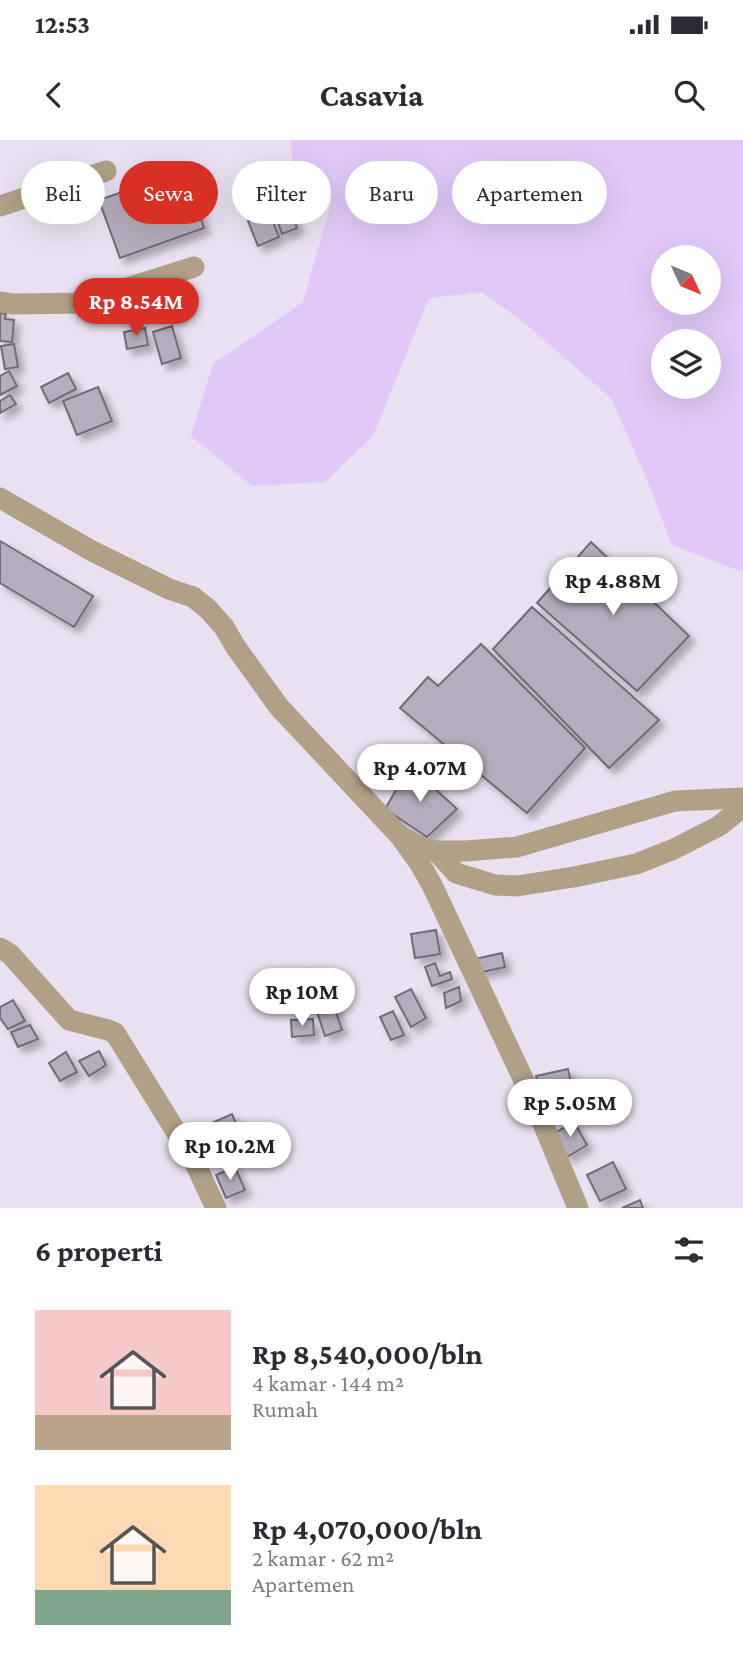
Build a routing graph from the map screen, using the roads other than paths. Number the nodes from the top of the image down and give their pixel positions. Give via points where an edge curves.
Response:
1 (106, 171) dead end
2 (0, 206) edge
3 (194, 267) dead end
4 (0, 302) edge
5 (0, 498) edge
6 (743, 799) edge
7 (743, 804) edge
8 (400, 836) junction
9 (436, 851) junction
10 (0, 948) edge
11 (216, 1208) edge
12 (578, 1208) edge

1 - 2 street
3 - 4 street via 79,303
5 - 8 street via 92,551 193,597 208,609 279,707
6 - 9 street via 675,801 517,847
7 - 9 street via 719,826 636,864 517,886 495,885 456,873
8 - 9 street
8 - 12 street via 432,885 534,1102
10 - 11 street via 69,1020 115,1033 193,1160

